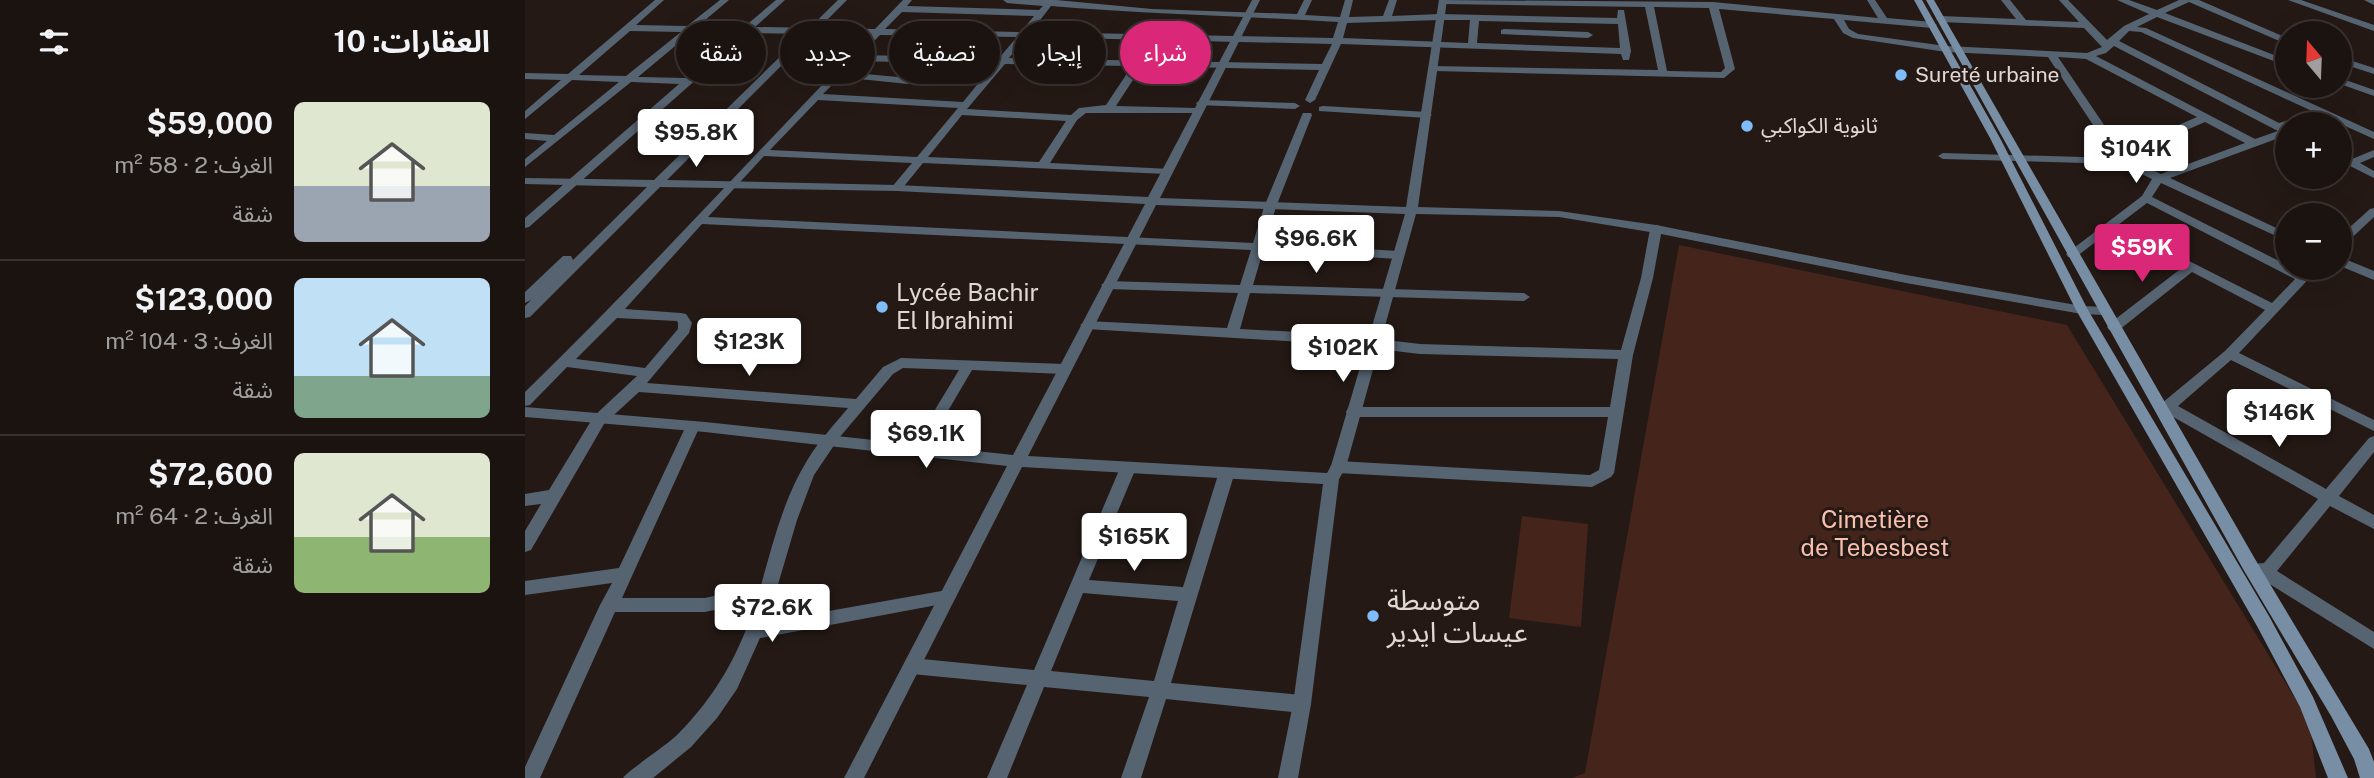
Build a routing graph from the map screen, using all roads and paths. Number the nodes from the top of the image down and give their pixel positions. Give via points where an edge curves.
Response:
1 (660, 0) edge
2 (725, 0) edge
3 (781, 0) edge
4 (834, 0) edge
5 (843, 0) edge
6 (1005, 0) edge
7 (1162, 0) edge
8 (1257, 0) edge
9 (1308, 0) edge
10 (1349, 0) edge
11 (1393, 0) edge
12 (1815, 0) edge
13 (1871, 0) edge
14 (1918, 0) edge
15 (1930, 0) edge
16 (2005, 0) edge
17 (2063, 0) edge
18 (2121, 0) edge
19 (2186, 0) edge
20 (2192, 0) edge
21 (2292, 0) edge
22 (2368, 0) edge
23 (1443, 1) edge
24 (1620, 1) edge
25 (1050, 2) edge
26 (1555, 2) edge
27 (1700, 2) edge
28 (2374, 2) edge
29 (1649, 3) junction
30 (905, 4) edge
31 (1713, 5) junction
32 (974, 11) junction
33 (994, 11) junction
34 (1152, 12) junction
35 (1040, 13) junction
36 (2153, 13) junction
37 (1249, 14) junction
38 (1821, 15) junction
39 (1837, 16) junction
40 (1440, 17) junction
41 (1300, 18) junction
42 (1475, 18) junction
43 (1509, 19) junction
44 (1342, 20) junction
45 (1386, 20) junction
46 (1553, 20) junction
47 (1884, 20) junction
48 (698, 21) edge
49 (756, 21) edge
50 (816, 21) edge
51 (819, 21) edge
52 (965, 21) edge
53 (1034, 21) edge
54 (1588, 21) junction
55 (1622, 22) junction
56 (1937, 22) junction
57 (2024, 22) junction
58 (2087, 25) junction
59 (2372, 25) edge
60 (2127, 28) junction
61 (626, 29) junction
62 (676, 30) edge
63 (1504, 32) junction
64 (877, 33) joint
65 (889, 33) edge
66 (1588, 35) junction
67 (2275, 36) edge
68 (1106, 37) edge
69 (1235, 38) junction
70 (676, 39) edge
71 (1337, 42) junction
72 (2108, 43) junction
73 (1435, 44) junction
74 (1472, 45) junction
75 (1014, 47) edge
76 (1497, 47) junction
77 (1556, 49) junction
78 (1952, 49) junction
79 (1589, 50) junction
80 (1626, 51) junction
81 (2051, 54) junction
82 (2088, 56) junction
83 (780, 58) edge
84 (2275, 59) edge
85 (1002, 61) junction
86 (1120, 64) edge
87 (1211, 64) edge
88 (1221, 64) junction
89 (2352, 64) edge
90 (1326, 66) junction
91 (1435, 68) junction
92 (1498, 69) junction
93 (1556, 71) junction
94 (2374, 71) edge
95 (1627, 72) junction
96 (1663, 73) junction
97 (569, 75) junction
98 (525, 76) edge
99 (629, 78) junction
100 (676, 80) edge
101 (684, 84) edge
102 (827, 84) edge
103 (1125, 84) edge
104 (2352, 85) edge
105 (2374, 93) edge
106 (815, 97) junction
107 (1310, 100) junction
108 (1295, 106) junction
109 (1199, 107) junction
110 (1109, 108) junction
111 (1322, 108) junction
112 (963, 109) junction
113 (2321, 112) edge
114 (1307, 115) junction
115 (525, 116) edge
116 (1427, 116) junction
117 (1073, 118) junction
118 (2205, 118) junction
119 (2275, 125) edge
120 (2352, 126) edge
121 (2275, 133) edge
122 (525, 136) edge
123 (2374, 136) edge
124 (556, 138) junction
125 (2252, 142) junction
126 (762, 153) junction
127 (2374, 153) edge
128 (1943, 156) dead end
129 (2011, 156) junction
130 (923, 158) junction
131 (2121, 158) junction
132 (1044, 163) junction
133 (2352, 163) joint
134 (525, 164) edge
135 (1166, 170) junction
136 (2374, 175) edge
137 (2158, 178) junction
138 (525, 181) edge
139 (571, 183) junction
140 (651, 185) junction
141 (731, 185) junction
142 (897, 188) junction
143 (2146, 198) junction
144 (1153, 200) junction
145 (1270, 207) junction
146 (2374, 211) edge
147 (1411, 212) junction
148 (701, 220) junction
149 (525, 224) edge
150 (2112, 226) junction
151 (1655, 229) junction
152 (2352, 231) edge
153 (2275, 232) edge
154 (1132, 239) junction
155 (1258, 246) junction
156 (2073, 254) junction
157 (1398, 255) junction
158 (2275, 264) edge
159 (2352, 266) edge
160 (2190, 268) junction
161 (2374, 276) edge
162 (2300, 280) edge
163 (1107, 285) junction
164 (1244, 290) junction
165 (1388, 294) junction
166 (1524, 297) dead end
167 (525, 299) edge
168 (2273, 309) junction
169 (2082, 310) junction
170 (2105, 311) junction
171 (614, 313) junction
172 (525, 314) edge
173 (1087, 326) junction
174 (2114, 327) junction
175 (1232, 333) junction
176 (1372, 343) junction
177 (2230, 354) junction
178 (1626, 355) junction
179 (564, 362) junction
180 (968, 366) junction
181 (1064, 369) junction
182 (648, 373) junction
183 (636, 387) junction
184 (525, 401) edge
185 (859, 404) junction
186 (2165, 409) junction
187 (525, 412) edge
188 (1353, 412) junction
189 (1616, 412) junction
190 (599, 420) junction
191 (693, 426) junction
192 (2374, 426) edge
193 (829, 442) junction
194 (2374, 442) edge
195 (917, 451) junction
196 (1015, 461) junction
197 (1128, 468) junction
198 (1335, 473) junction
199 (1226, 475) junction
200 (553, 496) junction
201 (2327, 497) junction
202 (525, 500) edge
203 (2374, 523) edge
204 (525, 545) edge
205 (2249, 564) junction
206 (2266, 573) junction
207 (623, 574) junction
208 (1079, 586) junction
209 (525, 588) edge
210 (768, 591) junction
211 (1187, 595) junction
212 (947, 597) junction
213 (608, 605) junction
214 (757, 631) junction
215 (2374, 641) edge
216 (912, 666) junction
217 (1041, 677) junction
218 (1162, 689) junction
219 (1302, 704) junction
220 (530, 778) edge
221 (633, 778) edge
222 (854, 778) edge
223 (997, 778) edge
224 (1131, 778) edge
225 (1288, 778) edge
226 (2338, 778) edge
227 (2370, 778) edge

1 - 61 street
2 - 48 street
3 - 49 street
4 - 50 street
5 - 51 street
6 - 25 street
6 - 33 street
7 - 34 street
8 - 37 street
9 - 41 street
10 - 44 street
11 - 45 street
12 - 38 street
13 - 47 street
14 - 56 main road
15 - 56 main road
16 - 57 street
17 - 58 street
18 - 36 street
19 - 36 street
20 - 67 street
21 - 59 street
22 - 28 street
23 - 26 street
23 - 40 street
24 - 26 street
24 - 29 street
24 - 55 street
25 - 34 street
25 - 35 street
26 - 46 street
27 - 29 street
27 - 31 street
29 - 96 street
30 - 32 street
30 - 64 street
31 - 38 street
31 - 96 street via 1728,74
32 - 33 street
32 - 52 street
33 - 35 street
34 - 37 street
35 - 53 street
36 - 60 street
36 - 84 street
37 - 41 street
37 - 69 street
38 - 39 street
39 - 47 street
39 - 78 street via 1846,31 1856,36
40 - 42 street
40 - 45 street
40 - 73 street
41 - 44 street
42 - 43 street
42 - 74 street
43 - 46 street
43 - 63 street
44 - 45 street
44 - 71 street
46 - 54 street
47 - 56 street
54 - 55 street
54 - 66 street
55 - 80 street
56 - 57 street
56 - 78 main road
57 - 58 street
58 - 72 street
60 - 72 street
60 - 113 street via 2143,30
61 - 62 street
61 - 97 street
63 - 66 street
63 - 76 street
64 - 65 street
66 - 79 street
68 - 69 street
69 - 71 street
69 - 88 street
70 - 99 street
71 - 73 street
71 - 90 street
72 - 82 street
72 - 119 street
73 - 74 street
73 - 91 street
74 - 76 street
75 - 85 street
76 - 77 street
76 - 92 street
77 - 79 street
77 - 93 street
78 - 81 street
78 - 129 main road
79 - 80 street
80 - 95 street
81 - 82 street
81 - 131 street
82 - 118 street
83 - 140 street
85 - 86 street
85 - 112 street
87 - 88 street
88 - 90 street
88 - 109 street
89 - 94 street
90 - 107 street
91 - 92 street
91 - 116 street
92 - 93 street
93 - 95 street
95 - 96 street
97 - 98 street
97 - 99 street
97 - 115 street
99 - 100 street
99 - 124 street
101 - 139 street
102 - 106 street
103 - 110 street
104 - 105 street
106 - 112 street
106 - 126 street
107 - 108 street
107 - 111 street
108 - 109 street
108 - 114 street
109 - 110 street
109 - 135 street
110 - 117 street via 1083,110
111 - 114 street
111 - 116 street
112 - 117 street
112 - 130 street
114 - 145 street
116 - 147 street
117 - 132 street
118 - 125 street
118 - 131 street
120 - 123 street
121 - 125 street
122 - 124 street
124 - 134 street
125 - 137 street
126 - 130 street
126 - 141 street
127 - 133 street
128 - 129 street
129 - 131 street
129 - 156 main road
129 - 169 main road
130 - 132 street
130 - 142 street
131 - 137 street
132 - 135 street
133 - 136 street
135 - 144 street
137 - 143 street
137 - 153 street
138 - 139 street
139 - 140 street
139 - 149 street
140 - 141 street
140 - 167 street
140 - 172 street
141 - 142 street
141 - 148 street
142 - 144 street
143 - 150 street
143 - 158 street
144 - 145 street
144 - 154 street
145 - 147 street
145 - 155 street
146 - 152 street
147 - 151 street via 1559,214
147 - 157 street
148 - 154 street
148 - 171 street
150 - 156 street
150 - 160 street
151 - 169 street
151 - 178 street
154 - 155 street
154 - 163 street
155 - 157 street
155 - 164 street
156 - 170 main road
157 - 165 street
159 - 161 street
160 - 168 street
160 - 174 street
162 - 168 street
163 - 164 street
163 - 173 street
164 - 165 street
164 - 175 street
165 - 166 street
165 - 176 street
168 - 177 street
169 - 170 street
169 - 226 main road via 2263,621 2307,703
170 - 174 main road
171 - 179 street
171 - 182 street via 684,320 684,330
173 - 175 street
173 - 181 street
174 - 186 main road
175 - 176 street
176 - 178 street via 1420,349
176 - 188 street
177 - 186 street
177 - 192 street
178 - 189 street
179 - 182 street
179 - 184 street
180 - 181 street
180 - 185 street via 901,363 885,373
180 - 195 street
181 - 196 street
182 - 183 street
183 - 185 street
183 - 190 street
185 - 193 street
186 - 201 street
186 - 205 main road
187 - 190 street
188 - 189 street
188 - 198 street
189 - 198 street via 1606,473 1598,480
190 - 191 street
190 - 200 street
191 - 193 street
191 - 207 street
193 - 195 street
193 - 210 street via 803,483
194 - 201 street
195 - 196 street
196 - 197 street
196 - 212 street
197 - 199 street
197 - 208 street
198 - 199 street
198 - 219 street
199 - 211 street
200 - 202 street
200 - 204 street
201 - 203 street
201 - 206 street
205 - 206 street
205 - 227 main road via 2337,710
206 - 215 street
207 - 209 street
207 - 213 street
208 - 211 street
208 - 217 street
210 - 213 street via 705,605
210 - 214 street
211 - 218 street
212 - 214 street
212 - 216 street
213 - 220 street
214 - 221 street via 734,684 701,726 667,757
216 - 217 street
216 - 222 street
217 - 218 street
217 - 223 street
218 - 219 street
218 - 224 street
219 - 225 street

